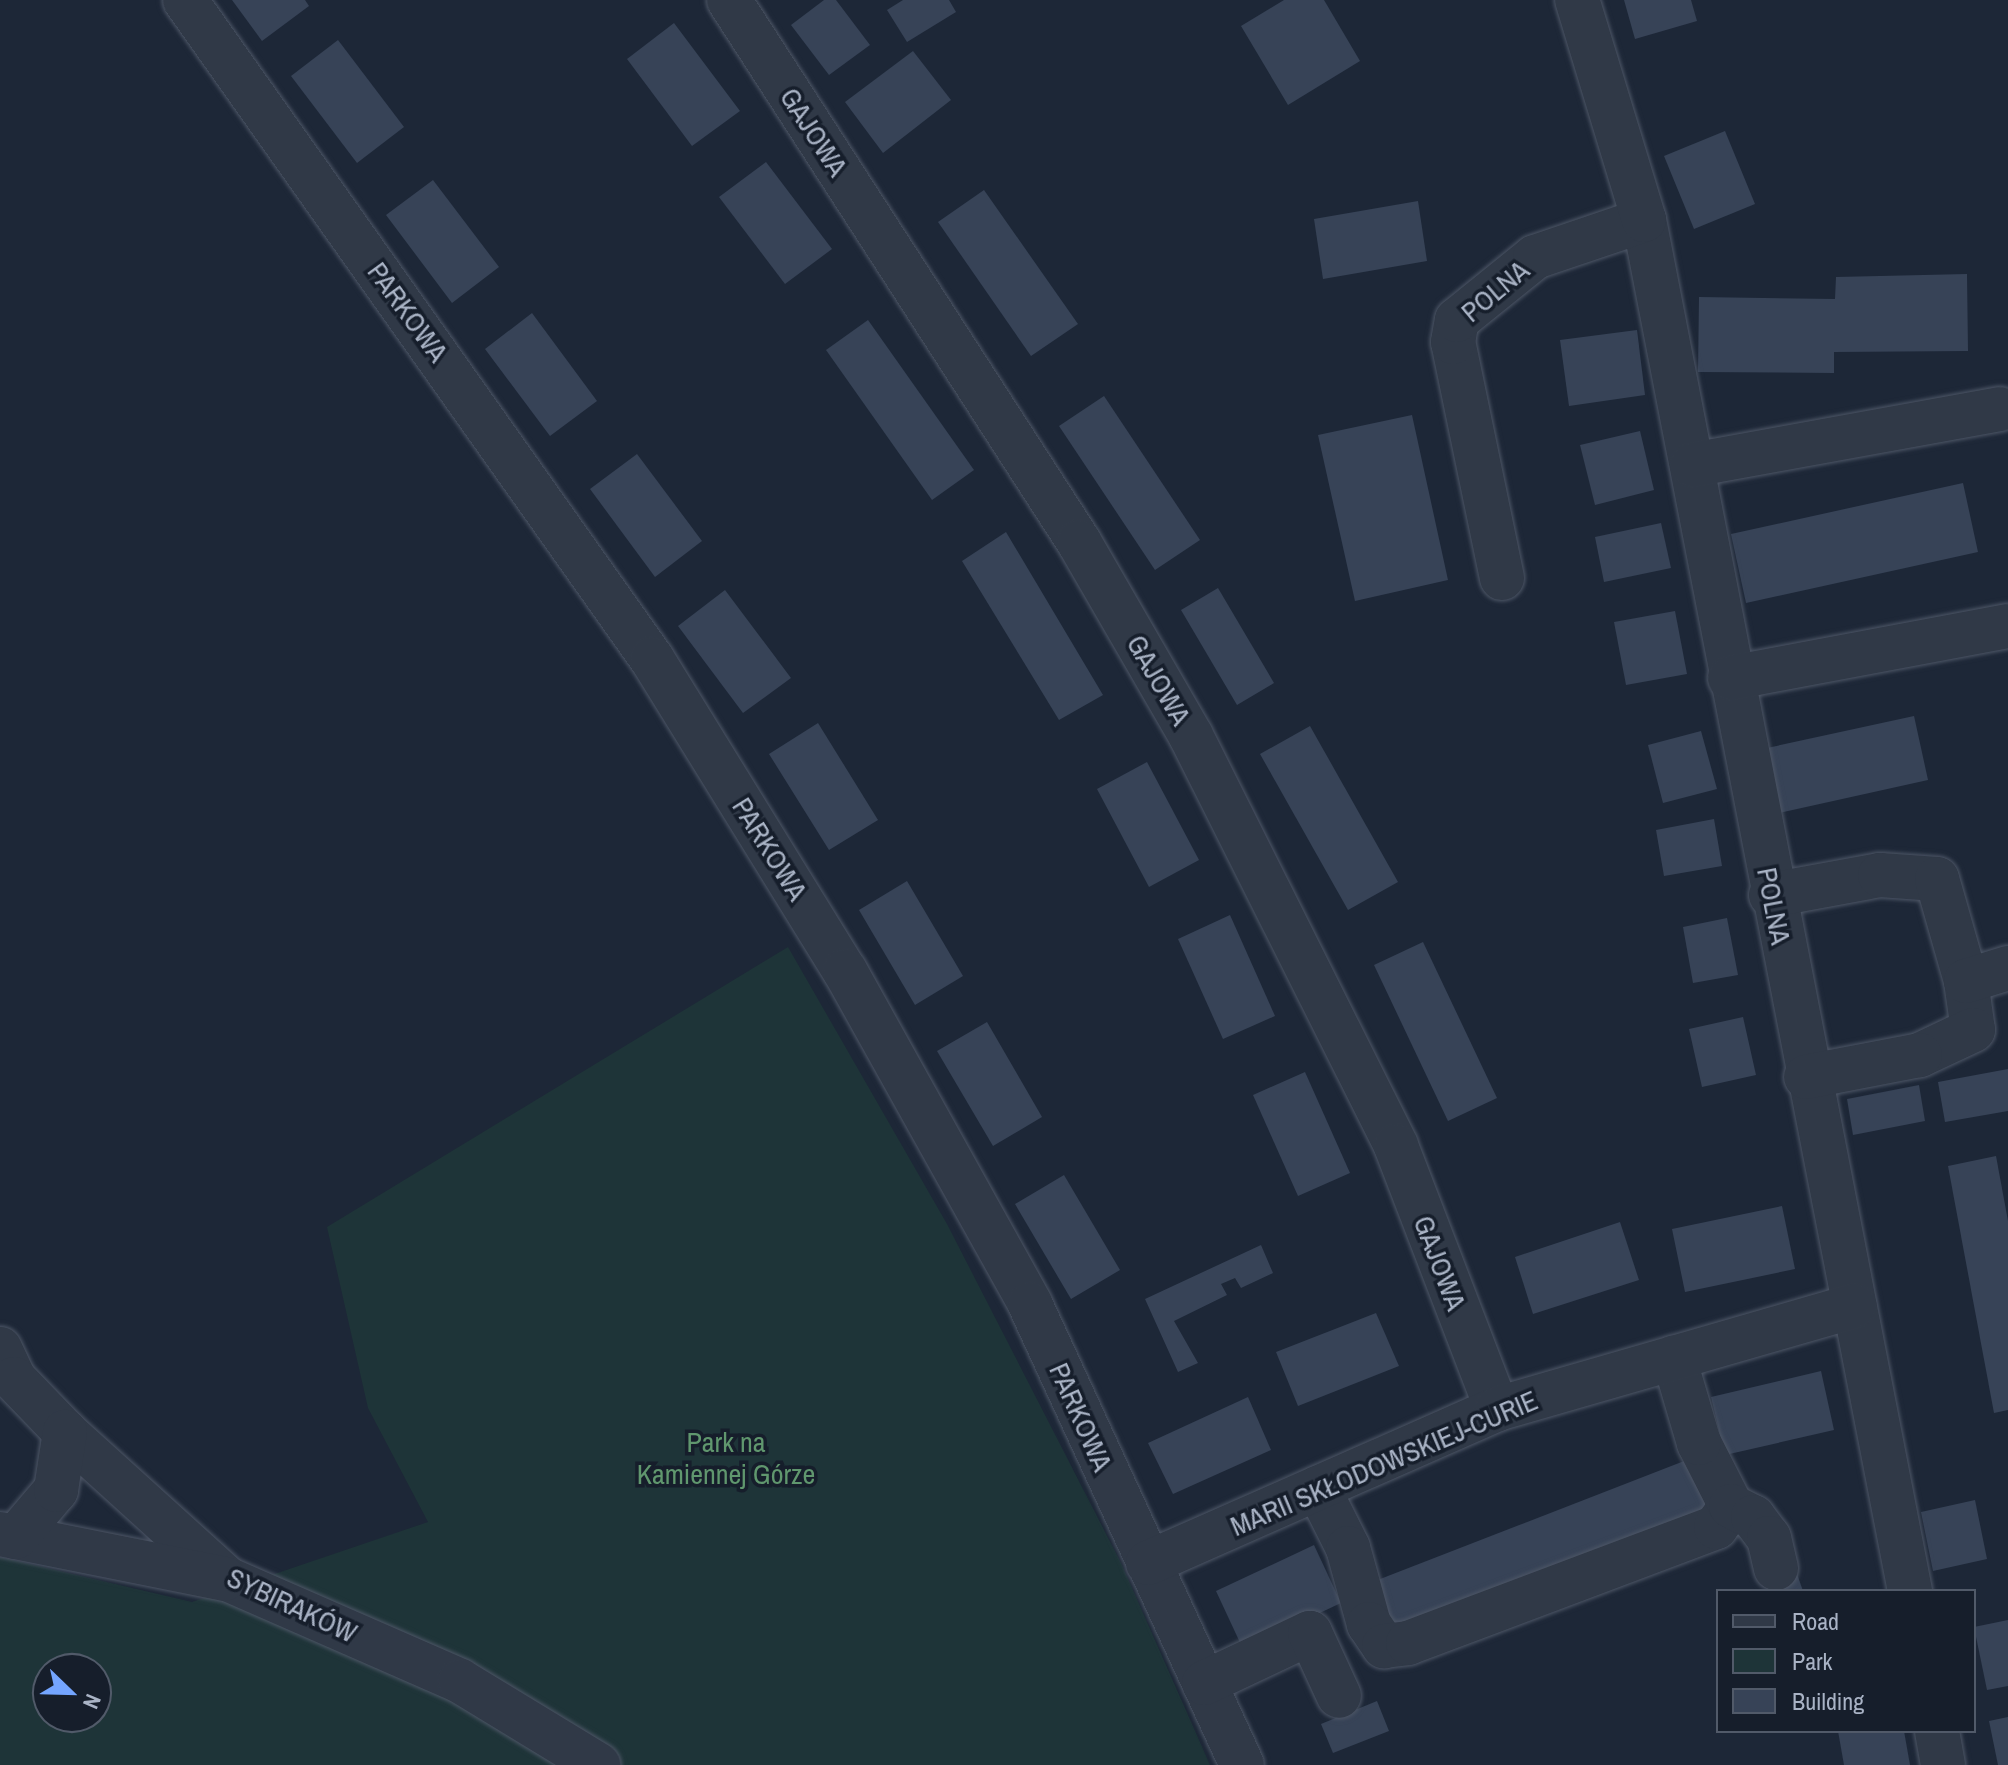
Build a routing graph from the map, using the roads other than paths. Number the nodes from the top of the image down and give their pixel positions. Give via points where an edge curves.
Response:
1 (185, 0) edge
2 (729, 0) edge
3 (1577, 0) edge
4 (1644, 220) junction
5 (2000, 409) dead end
6 (1692, 465) junction
7 (1502, 578) dead end
8 (2008, 626) edge
9 (1730, 678) junction
10 (1771, 895) junction
11 (2008, 968) edge
12 (1966, 981) junction
13 (1806, 1077) junction
14 (1854, 1306) junction
15 (0, 1349) edge
16 (1674, 1358) junction
17 (1497, 1409) junction
18 (65, 1432) junction
19 (1318, 1488) junction
20 (1731, 1506) junction
21 (8, 1536) edge
22 (1148, 1563) junction
23 (1776, 1568) dead end
24 (227, 1579) junction
25 (1910, 1589) edge
26 (1204, 1683) junction
27 (1339, 1696) dead end
28 (1937, 1733) edge
29 (598, 1765) edge
30 (1242, 1765) edge
31 (1943, 1765) edge

1 - 22 street, PARKOWA via 652,659 845,971 1030,1304
2 - 17 street, GAJOWA via 1079,542 1191,736 1396,1146
3 - 4 street, POLNA
4 - 6 street, POLNA
4 - 7 street, POLNA via 1535,257 1457,320 1453,342
5 - 6 street
6 - 9 street, POLNA
8 - 9 street
9 - 10 street, POLNA
10 - 12 street via 1880,875 1937,879
10 - 13 street, POLNA
11 - 12 street
12 - 13 street via 1973,1030 1920,1055
13 - 14 street, POLNA
14 - 16 street, MARII SKŁODOWSKIEJ-CURIE
14 - 25 street, POLNA
15 - 18 street, SYBIRAKÓW via 14,1379
16 - 17 street, MARII SKŁODOWSKIEJ-CURIE
16 - 20 street via 1699,1443
17 - 19 street, MARII SKŁODOWSKIEJ-CURIE
18 - 21 street via 56,1490
18 - 24 street, SYBIRAKÓW
19 - 20 street via 1384,1646 1408,1643 1716,1527
19 - 22 street, MARII SKŁODOWSKIEJ-CURIE
20 - 23 street via 1753,1517 1769,1538
21 - 24 street
22 - 26 street, PARKOWA
24 - 29 street, SYBIRAKÓW via 460,1681
26 - 27 street via 1310,1633
26 - 30 street, PARKOWA
28 - 31 street

